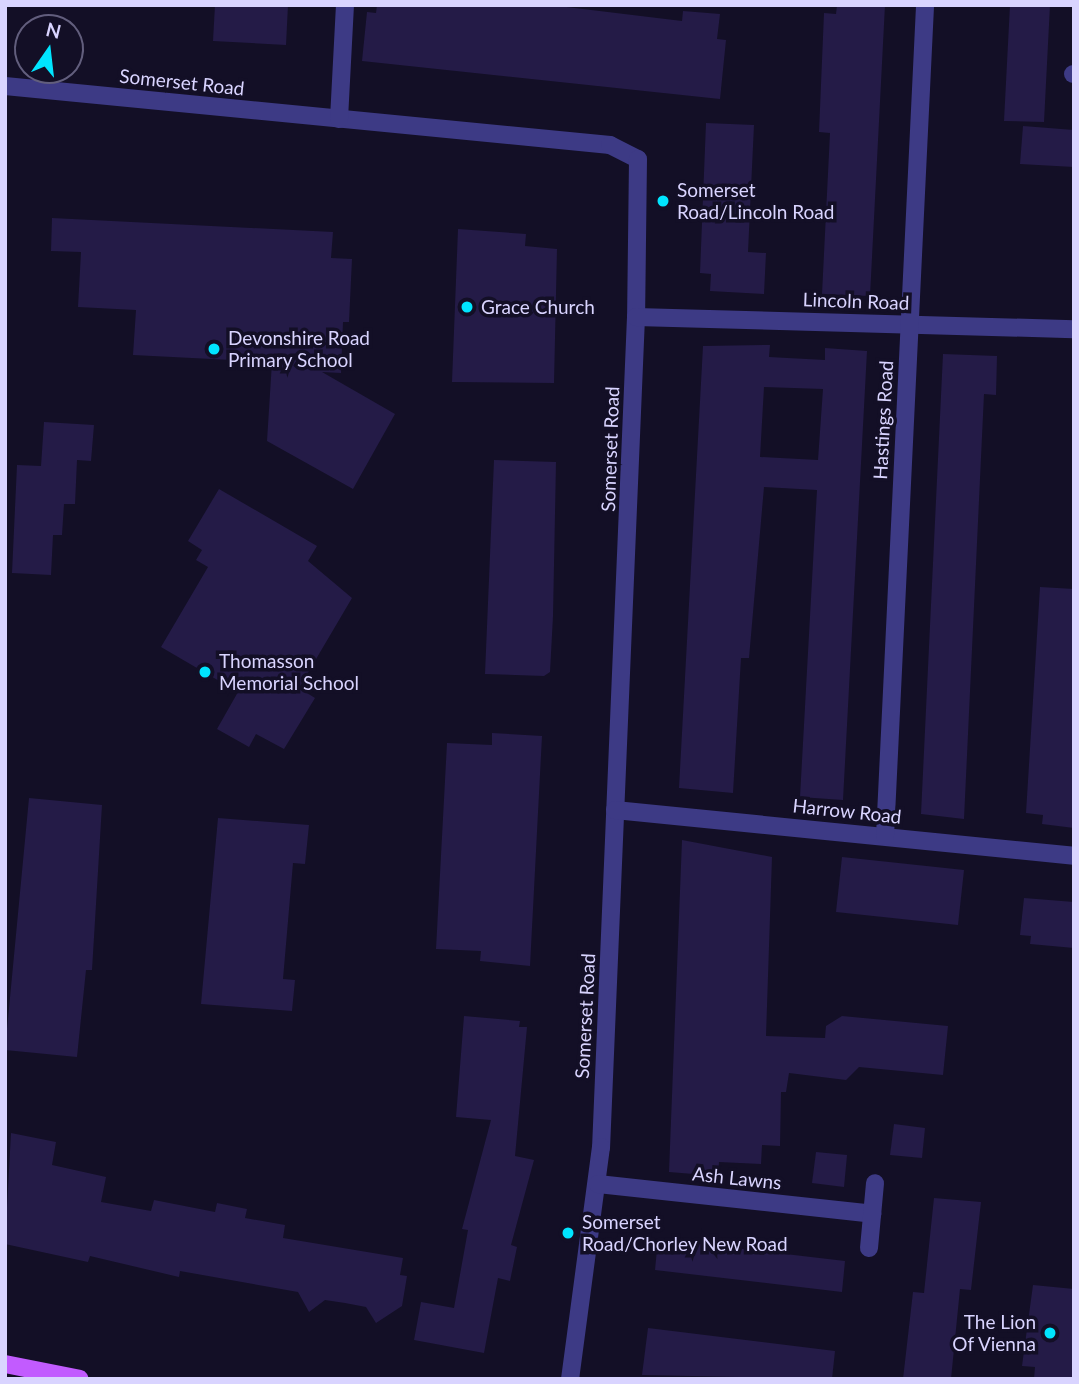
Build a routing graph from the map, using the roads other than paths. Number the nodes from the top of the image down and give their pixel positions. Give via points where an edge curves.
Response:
1 (345, 5) edge
2 (925, 5) edge
3 (5, 86) edge
4 (339, 119) junction
5 (636, 317) junction
6 (909, 324) junction
7 (1074, 329) edge
8 (615, 810) junction
9 (885, 836) junction
10 (1074, 856) edge
11 (874, 1183) dead end
12 (598, 1184) junction
13 (872, 1214) junction
14 (869, 1248) dead end
15 (5, 1364) edge
16 (80, 1379) edge
17 (570, 1379) edge

1 - 4 street
2 - 6 street, Hastings Road
3 - 4 street, Somerset Road
4 - 5 street, Somerset Road via 631,152 641,168
5 - 6 street, Lincoln Road
5 - 8 street, Somerset Road
6 - 7 street, Lincoln Road
6 - 9 street, Hastings Road
8 - 9 street, Harrow Road
8 - 12 street, Somerset Road
9 - 10 street, Harrow Road
11 - 13 street
12 - 13 street, Ash Lawns
12 - 17 street, Somerset Road
13 - 14 street
15 - 16 main road

